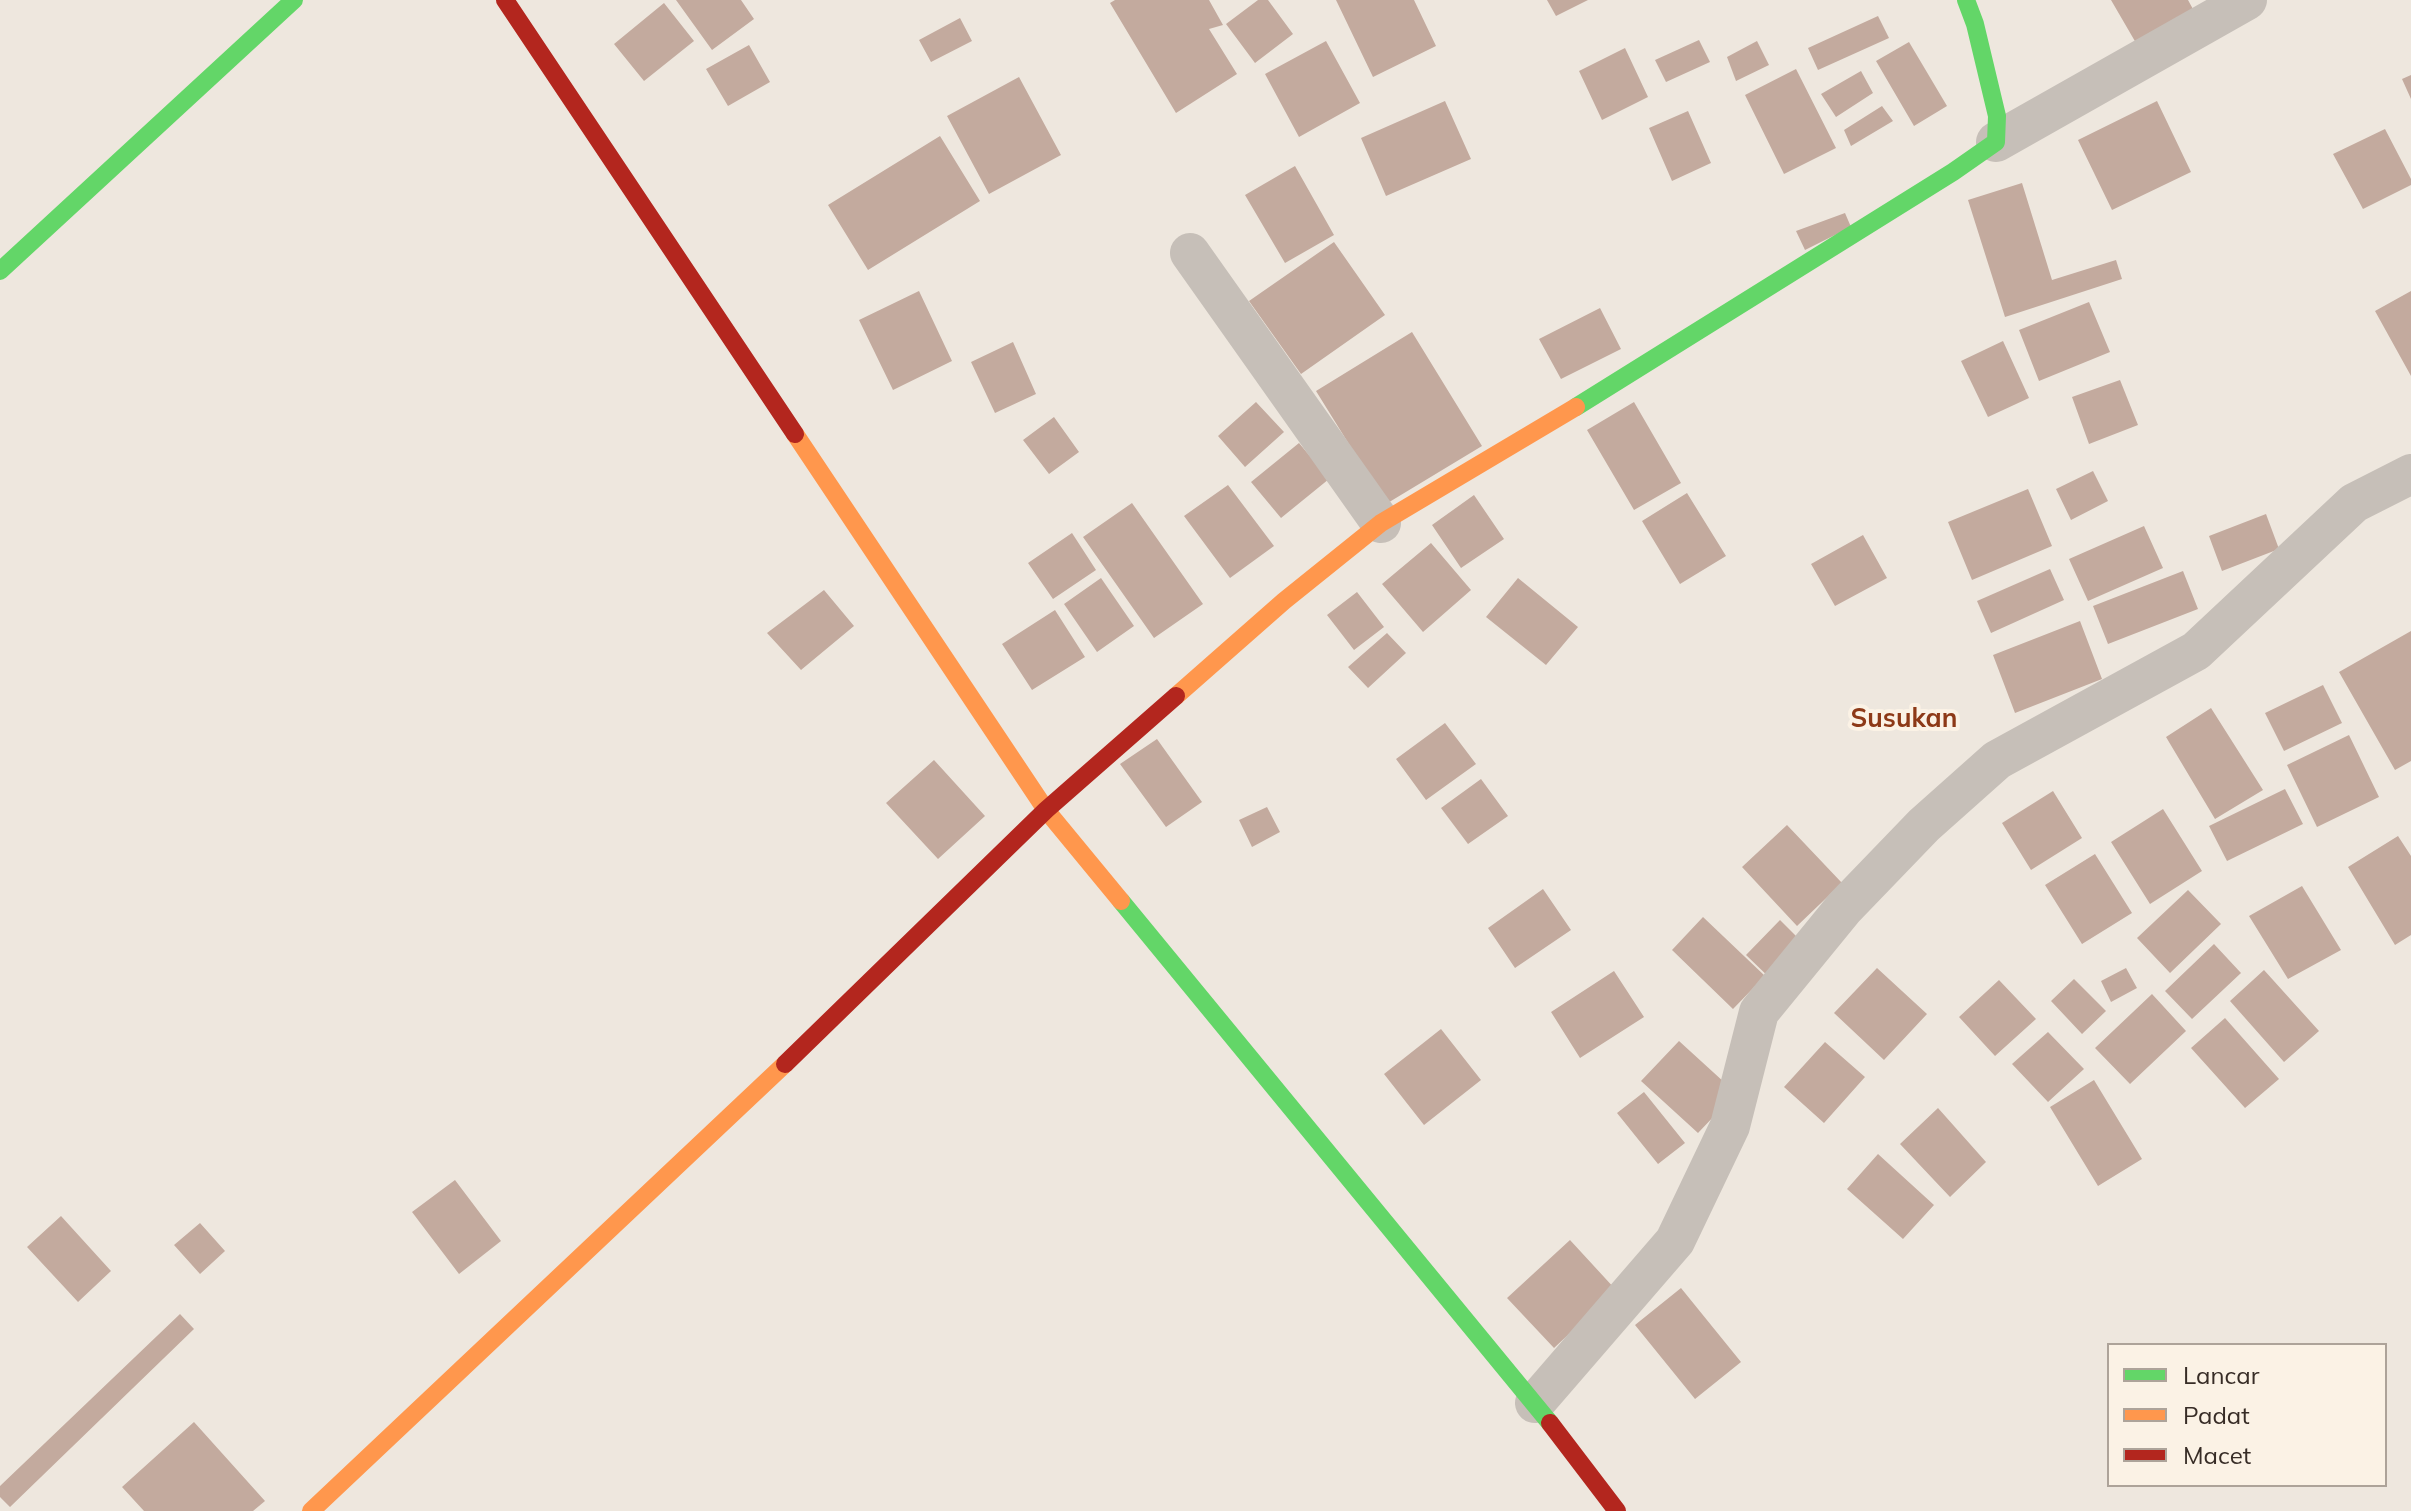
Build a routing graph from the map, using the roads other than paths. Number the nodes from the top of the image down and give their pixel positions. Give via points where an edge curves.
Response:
1 (294, 0) edge
2 (505, 0) edge
3 (1966, 0) edge
4 (2247, 0) edge
5 (1996, 142) junction
6 (1190, 253) dead end
7 (0, 271) edge
8 (2411, 474) edge
9 (1381, 523) junction
10 (1046, 810) junction
11 (1535, 1403) junction
12 (311, 1511) edge
13 (1617, 1511) edge

1 - 7 street
2 - 10 street
3 - 5 street via 1997,116
4 - 5 street
5 - 9 street via 1612,386
6 - 9 street
8 - 11 street via 2354,503 2196,651 1997,760 1924,825 1844,908 1759,1012 1730,1126 1675,1241
9 - 10 street
10 - 11 street
10 - 12 street via 848,1005
11 - 13 street

